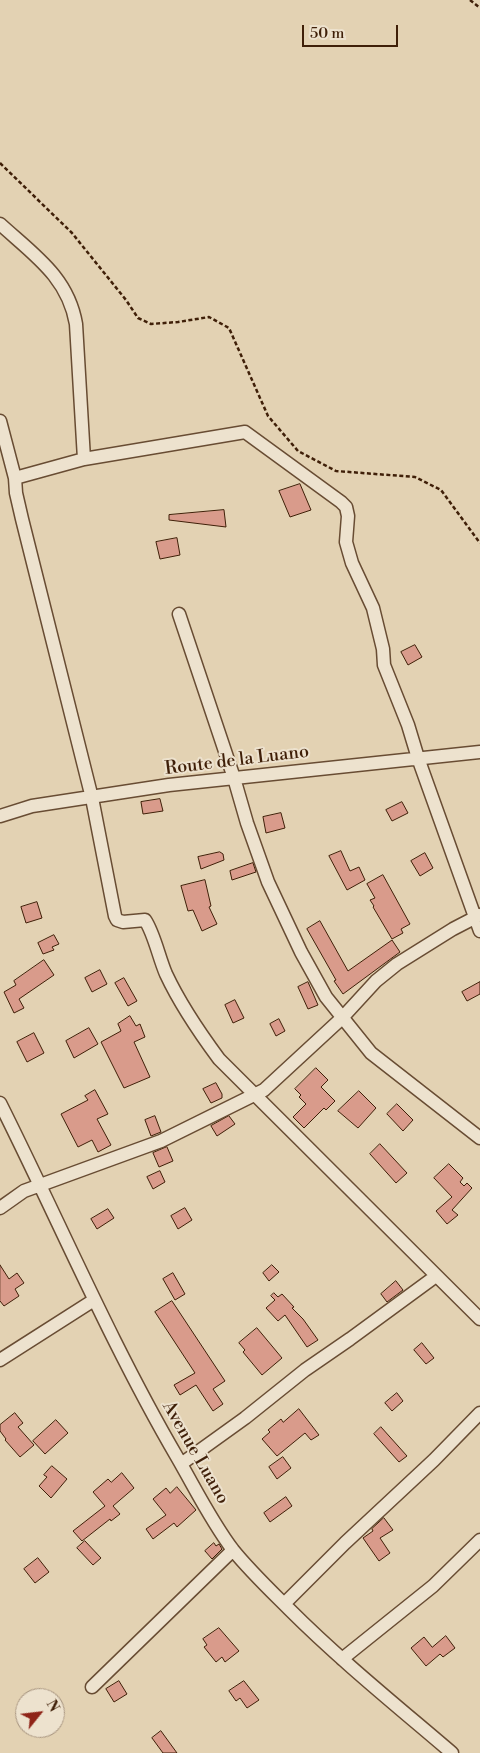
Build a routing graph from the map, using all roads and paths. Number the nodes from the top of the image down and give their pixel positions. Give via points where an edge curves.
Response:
1 (470, 0) edge
2 (480, 8) edge
3 (0, 163) edge
4 (0, 224) edge
5 (0, 421) edge
6 (84, 458) junction
7 (15, 478) junction
8 (480, 544) edge
9 (179, 614) dead end
10 (480, 752) edge
11 (418, 758) junction
12 (234, 778) junction
13 (92, 798) junction
14 (0, 816) edge
15 (477, 917) edge
16 (480, 931) edge
17 (342, 1018) junction
18 (255, 1095) junction
19 (0, 1102) edge
20 (480, 1138) edge
21 (42, 1185) junction
22 (0, 1208) edge
23 (436, 1276) junction
24 (94, 1300) junction
25 (480, 1319) edge
26 (0, 1360) edge
27 (480, 1413) edge
28 (181, 1464) junction
29 (480, 1540) edge
30 (234, 1550) junction
31 (284, 1604) junction
32 (342, 1659) junction
33 (92, 1688) dead end
34 (452, 1753) edge

1 - 2 path
3 - 8 path via 72,232 138,318 152,324 209,317 229,328 268,416 298,451 336,471 415,477 441,490
4 - 6 street via 39,260 68,295 76,324
5 - 7 street
6 - 7 street
6 - 11 street via 246,432 341,502 348,516 346,542 352,563 373,608 384,665
7 - 13 street via 22,519
9 - 12 street
10 - 11 street, Route de la Luano
11 - 12 street, Route de la Luano
11 - 15 street
12 - 13 street, Route de la Luano
12 - 17 street via 246,823 268,882 309,967
13 - 14 street, Route de la Luano via 32,806
13 - 18 street via 117,920 142,919 147,922 167,976 200,1034 219,1059
15 - 16 street
15 - 17 street via 397,964
17 - 18 street via 274,1082
17 - 20 street via 371,1053
18 - 21 street via 161,1140
18 - 23 street
19 - 21 street, Avenue Luano
21 - 22 street via 24,1191
21 - 24 street, Avenue Luano
23 - 25 street
23 - 28 street
24 - 26 street
24 - 28 street, Avenue Luano via 147,1406
27 - 31 street
28 - 30 street, Avenue Luano via 200,1500
29 - 32 street via 433,1586
30 - 31 street, Avenue Luano
30 - 33 street
31 - 32 street, Avenue Luano
32 - 34 street, Avenue Luano

